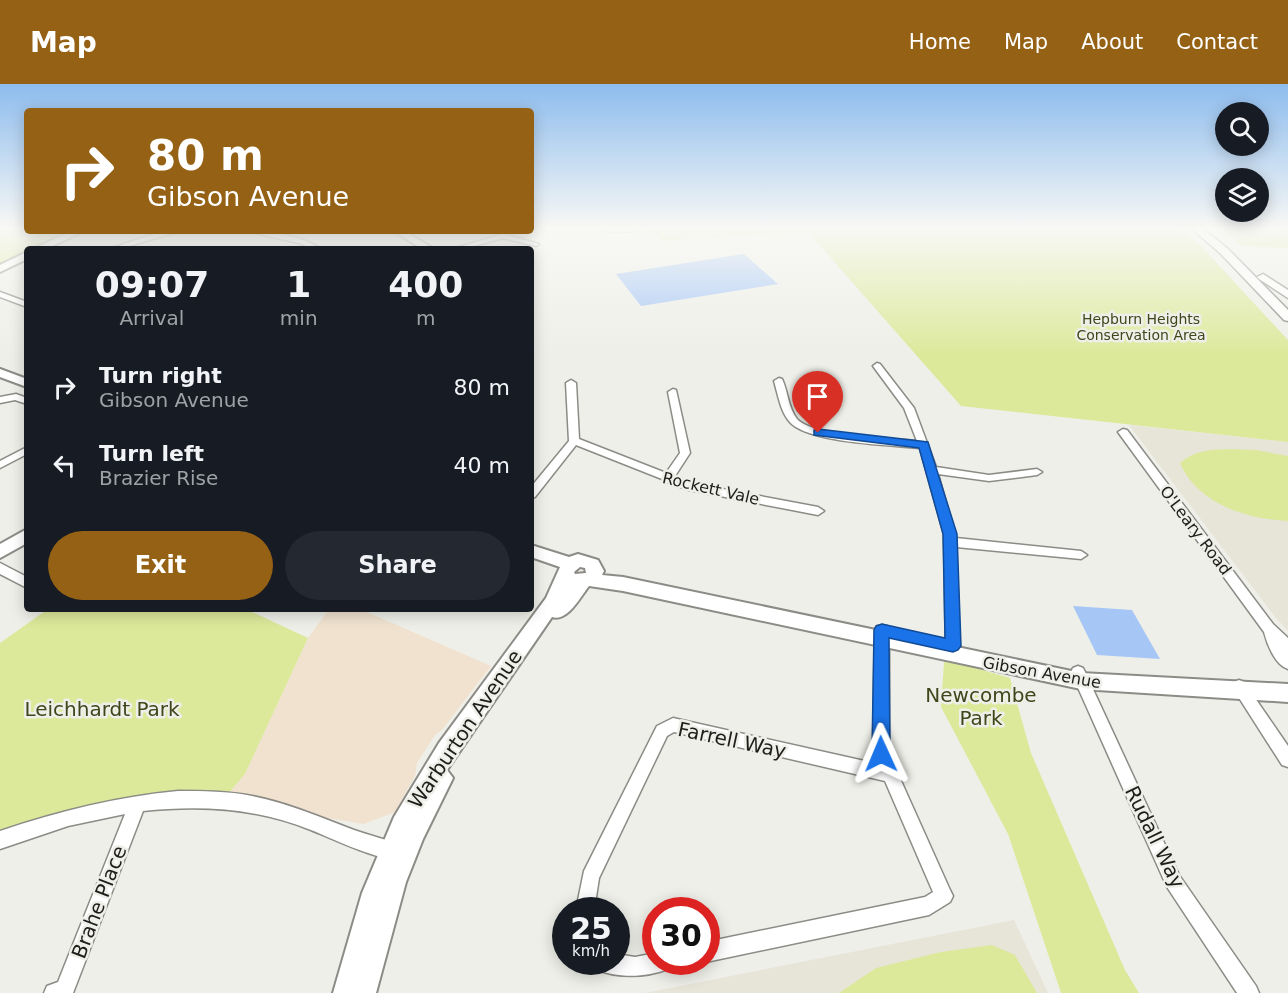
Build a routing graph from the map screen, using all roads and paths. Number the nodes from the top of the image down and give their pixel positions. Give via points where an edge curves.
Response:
1 (1243, 270) edge
2 (1256, 270) edge
3 (1263, 277) junction
4 (0, 294) edge
5 (1288, 295) edge
6 (1271, 300) junction
7 (1288, 302) edge
8 (24, 304) edge
9 (1288, 310) edge
10 (1288, 317) edge
11 (0, 366) edge
12 (877, 366) dead end
13 (0, 373) edge
14 (24, 375) edge
15 (779, 381) dead end
16 (24, 382) edge
17 (571, 383) dead end
18 (673, 392) dead end
19 (0, 400) edge
20 (24, 400) edge
21 (1123, 432) dead end
22 (574, 441) junction
23 (924, 445) junction
24 (24, 452) edge
25 (0, 465) edge
26 (932, 470) junction
27 (1037, 472) dead end
28 (667, 480) junction
29 (534, 490) edge
30 (818, 511) dead end
31 (24, 531) edge
32 (24, 537) edge
33 (950, 542) junction
34 (0, 546) edge
35 (0, 552) edge
36 (534, 552) edge
37 (1081, 555) dead end
38 (534, 558) edge
39 (0, 568) edge
40 (577, 574) junction
41 (24, 581) edge
42 (1268, 628) junction
43 (881, 635) junction
44 (1288, 647) edge
45 (953, 650) junction
46 (1288, 663) edge
47 (1079, 677) junction
48 (1288, 683) edge
49 (1240, 686) junction
50 (1288, 693) edge
51 (1288, 760) edge
52 (891, 775) junction
53 (137, 805) junction
54 (0, 840) edge
55 (397, 852) junction
56 (587, 897) edge
57 (720, 949) edge
58 (54, 993) edge
59 (347, 993) edge
60 (362, 993) edge
61 (1249, 993) edge

1 - 6 main road
2 - 3 main road
3 - 5 main road
3 - 7 main road
4 - 8 street
6 - 9 main road
6 - 10 main road
11 - 14 main road
12 - 23 street via 909,408
13 - 16 main road
15 - 23 street via 794,422 806,430
17 - 22 street
18 - 28 street via 685,453
19 - 20 street
21 - 42 street, O'Leary Road
22 - 28 street, Rockett Vale
22 - 29 street
23 - 26 street
24 - 25 street
26 - 27 street via 989,478
26 - 33 street
28 - 30 street, Rockett Vale
31 - 34 main road
32 - 35 main road
33 - 37 street
33 - 45 street
36 - 40 main road, Gibson Avenue
38 - 40 main road, Gibson Avenue
39 - 41 street
40 - 43 main road, Gibson Avenue
40 - 55 main road, Warburton Avenue
42 - 44 street, O'Leary Road
42 - 46 street, O'Leary Road
43 - 45 main road, Gibson Avenue
43 - 52 street via 881,754
45 - 47 main road, Gibson Avenue
47 - 49 main road, Gibson Avenue
47 - 61 street, Rudall Way via 1173,881
48 - 49 main road, Gibson Avenue
49 - 50 main road, Gibson Avenue
49 - 51 street
52 - 56 street, Farrell Way via 673,725 662,731 590,877
52 - 57 street via 944,896 929,906
53 - 54 street via 67,816
53 - 55 street via 178,798 248,803 285,812
53 - 58 street, Brahe Place via 65,989
55 - 59 main road, Warburton Avenue via 375,893
55 - 60 main road, Warburton Avenue

